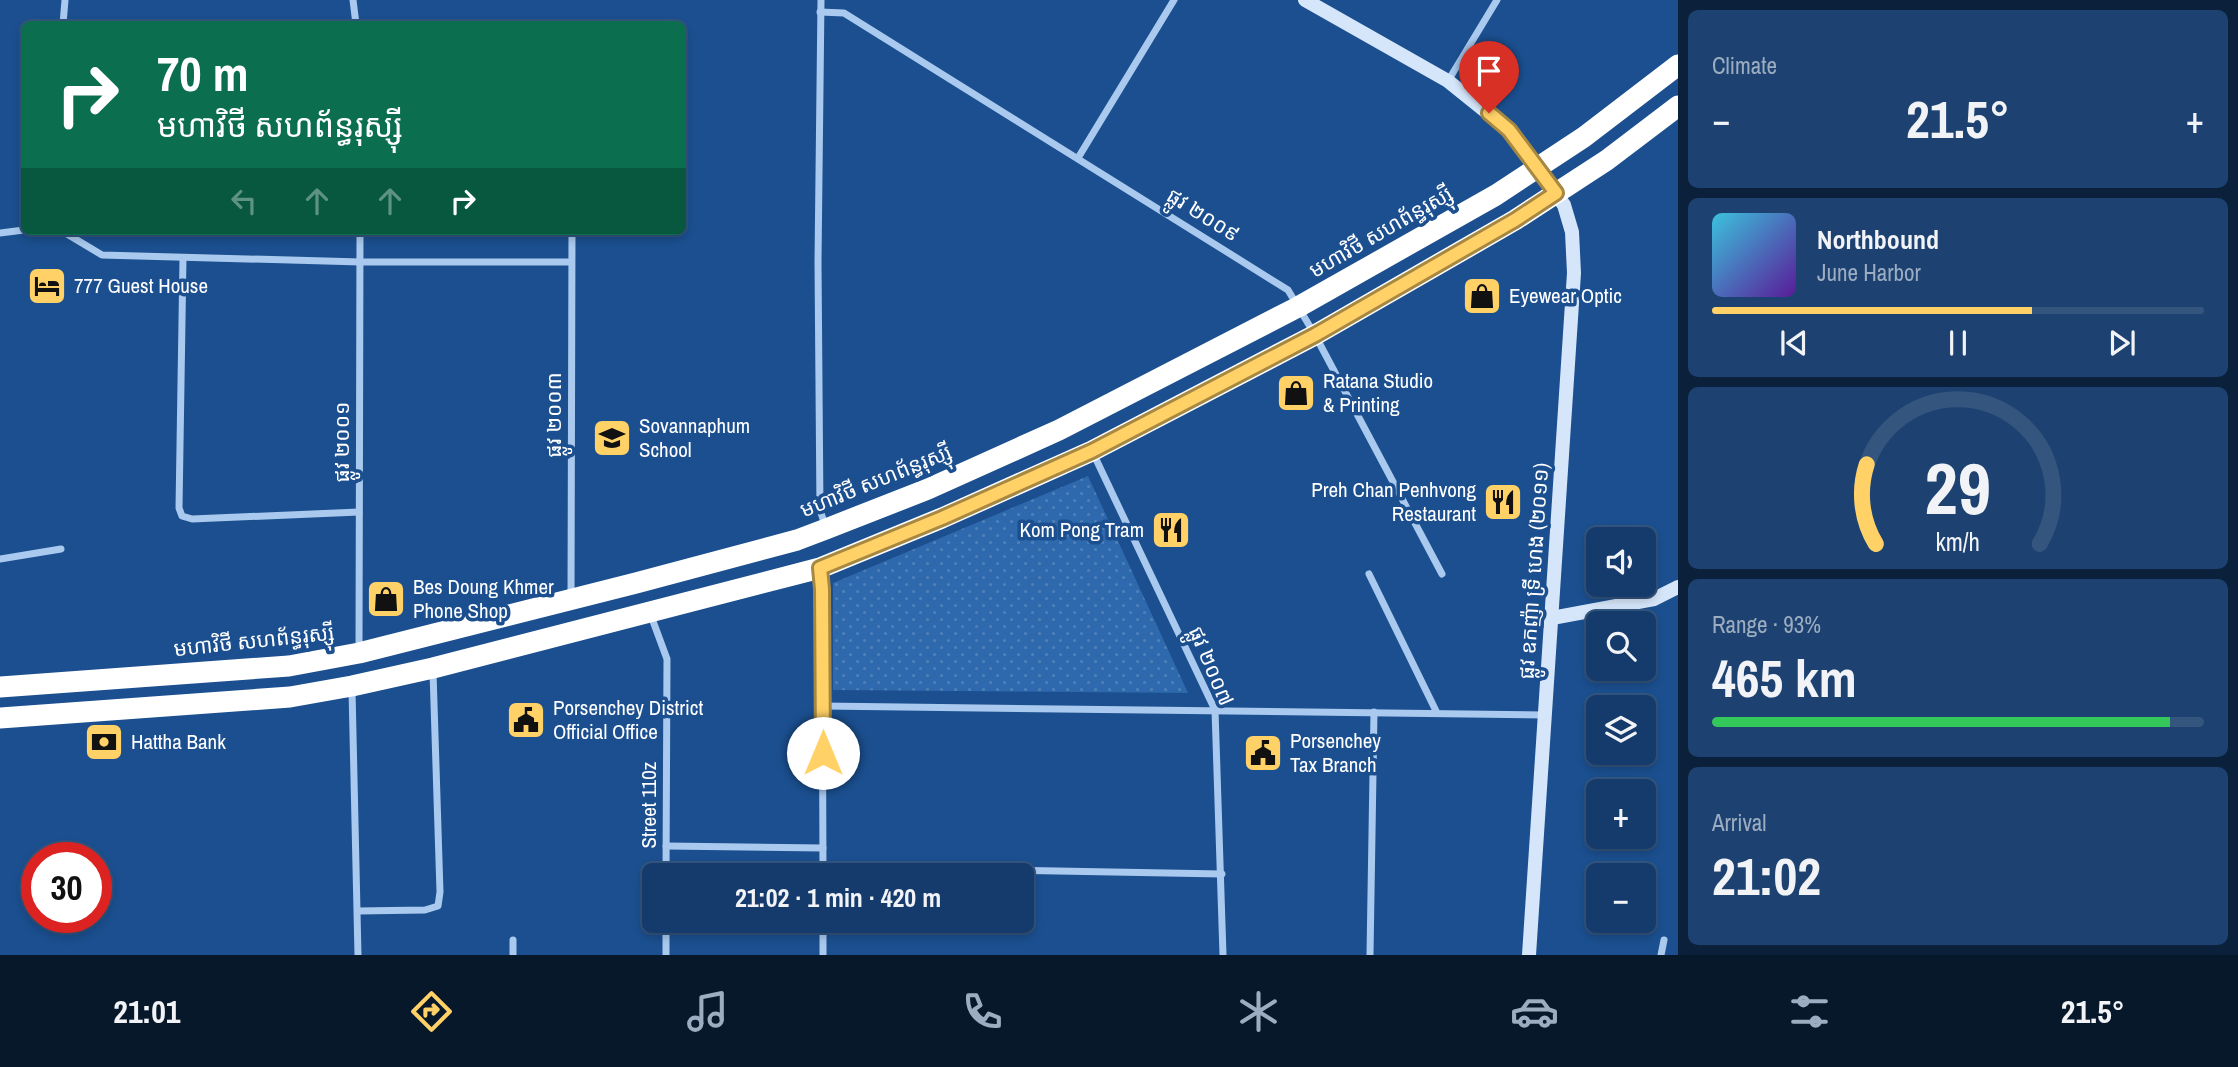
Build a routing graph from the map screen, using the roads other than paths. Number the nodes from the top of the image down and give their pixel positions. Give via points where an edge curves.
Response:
1 (65, 0) edge
2 (821, 0) edge
3 (1174, 0) edge
4 (1305, 0) edge
5 (1497, 0) edge
6 (354, 3) edge
7 (820, 12) junction
8 (64, 21) edge
9 (356, 21) edge
10 (1678, 65) edge
11 (1448, 81) junction
12 (1678, 106) edge
13 (1078, 159) junction
14 (1538, 168) junction
15 (1556, 193) junction
16 (21, 230) edge
17 (0, 233) edge
18 (68, 235) edge
19 (360, 235) edge
20 (572, 235) edge
21 (183, 258) junction
22 (361, 262) junction
23 (571, 262) junction
24 (1298, 307) junction
25 (1315, 335) junction
26 (1092, 451) junction
27 (359, 512) junction
28 (826, 529) junction
29 (61, 549) dead end
30 (0, 559) edge
31 (820, 568) junction
32 (1369, 574) dead end
33 (1441, 574) dead end
34 (1678, 587) edge
35 (571, 600) junction
36 (650, 612) junction
37 (1552, 618) junction
38 (359, 653) junction
39 (433, 668) junction
40 (352, 686) junction
41 (0, 687) edge
42 (823, 706) junction
43 (1215, 710) junction
44 (1374, 712) junction
45 (1437, 713) junction
46 (1545, 715) junction
47 (0, 718) edge
48 (666, 846) junction
49 (823, 848) junction
50 (666, 863) edge
51 (823, 863) edge
52 (1034, 871) edge
53 (1222, 874) junction
54 (358, 911) junction
55 (666, 933) edge
56 (823, 933) edge
57 (513, 940) dead end
58 (1664, 940) dead end
59 (358, 955) edge
60 (513, 955) edge
61 (666, 955) edge
62 (823, 955) edge
63 (1223, 955) edge
64 (1370, 955) edge
65 (1529, 955) edge
66 (1661, 955) edge

1 - 8 street
2 - 7 street
3 - 13 street
4 - 11 main road, ផ្លូវ ឧកញ៉ា ទ្រី ហេង (២០១១)
5 - 11 street
6 - 9 street
7 - 13 street, ផ្លូវ ២០០៩ via 844,13
7 - 28 street via 820,510
10 - 14 highway, មហាវិថី សហព័ន្ធរុស្ស៊ី
11 - 14 main road, ផ្លូវ ឧកញ៉ា ទ្រី ហេង (២០១១) via 1509,130
12 - 15 highway
13 - 24 street, ផ្លូវ ២០០៩ via 1288,290
14 - 15 main road, ផ្លូវ ឧកញ៉ា ទ្រី ហេង (២០១១)
14 - 24 highway, មហាវិថី សហព័ន្ធរុស្ស៊ី
15 - 25 highway
15 - 37 main road, ផ្លូវ ឧកញ៉ា ទ្រី ហេង (២០១១) via 1570,219 1574,273
16 - 17 street
18 - 21 street via 102,255
19 - 22 street, ផ្លូវ ២០០១
20 - 23 street, ផ្លូវ ២០០៣
21 - 22 street
21 - 27 street via 181,516
22 - 23 street
22 - 27 street, ផ្លូវ ២០០១
23 - 35 street, ផ្លូវ ២០០៣
24 - 25 street, ផ្លូវ ២០០៩
24 - 28 highway, មហាវិថី សហព័ន្ធរុស្ស៊ី via 1059,430
25 - 26 highway
25 - 33 street, ផ្លូវ ២០០៩
26 - 31 highway
26 - 43 street, ផ្លូវ ២០០៧
27 - 38 street, ផ្លូវ ២០០១
28 - 35 highway, មហាវិថី សហព័ន្ធរុស្ស៊ី
29 - 30 street
31 - 36 highway
31 - 42 street
32 - 45 street
34 - 37 main road via 1654,598
35 - 38 highway, មហាវិថី សហព័ន្ធរុស្ស៊ី
36 - 39 highway
36 - 48 street, Street 110z via 667,659
37 - 46 main road, ផ្លូវ ឧកញ៉ា ទ្រី ហេង (២០១១)
38 - 41 highway, មហាវិថី សហព័ន្ធរុស្ស៊ី via 289,666
39 - 40 highway
39 - 54 street via 438,906
40 - 47 highway via 290,697
40 - 54 street
42 - 43 street
42 - 49 street
43 - 44 street
43 - 53 street, ផ្លូវ ២០០៧
44 - 45 street
44 - 64 street
45 - 46 street
46 - 65 main road, ផ្លូវ ឧកញ៉ា ទ្រី ហេង (២០១១)
48 - 49 street
48 - 50 street, Street 110z
49 - 51 street
52 - 53 street
53 - 63 street, ផ្លូវ ២០០៧
54 - 59 street
55 - 61 street
56 - 62 street
57 - 60 street
58 - 66 street

